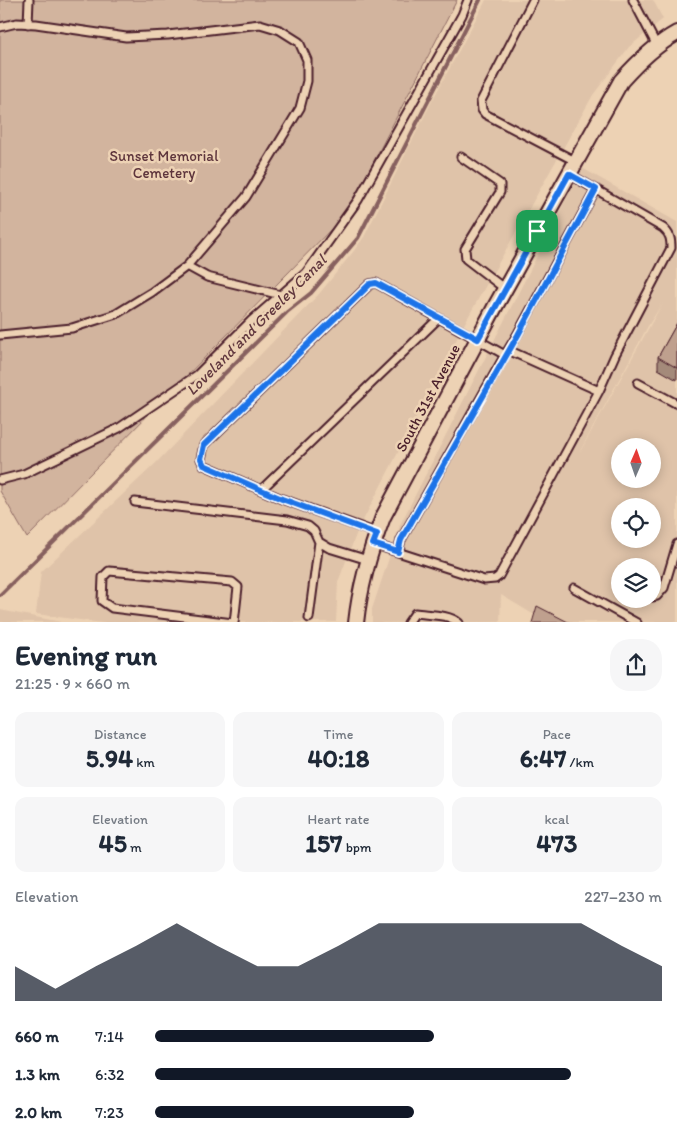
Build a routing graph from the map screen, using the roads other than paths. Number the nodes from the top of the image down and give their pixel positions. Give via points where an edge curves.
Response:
1 (29, 0) edge
2 (468, 0) edge
3 (534, 0) edge
4 (633, 0) edge
5 (28, 24) junction
6 (0, 27) edge
7 (677, 33) edge
8 (657, 46) junction
9 (461, 157) dead end
10 (572, 168) junction
11 (596, 189) junction
12 (187, 266) junction
13 (505, 289) junction
14 (280, 295) junction
15 (439, 318) junction
16 (0, 335) edge
17 (478, 339) junction
18 (506, 353) junction
19 (638, 383) dead end
20 (599, 391) junction
21 (677, 404) edge
22 (0, 480) edge
23 (261, 490) junction
24 (135, 502) dead end
25 (375, 538) junction
26 (319, 542) junction
27 (677, 544) edge
28 (398, 552) junction
29 (368, 560) junction
30 (574, 588) dead end
31 (661, 592) edge
32 (309, 618) dead end
33 (234, 622) edge
34 (356, 622) edge
35 (408, 622) edge
36 (459, 622) edge
37 (636, 622) edge

1 - 5 lane
2 - 14 lane via 358,200 306,273
3 - 10 lane via 481,101 482,110
4 - 8 lane
5 - 6 lane
5 - 12 lane via 126,37 260,24 280,30 299,42 307,60 307,81 300,108 246,197
7 - 8 street, South 31st Avenue
8 - 10 street, South 31st Avenue via 621,81
9 - 13 lane via 500,184 500,192 466,249 466,259
10 - 11 lane
10 - 13 street, South 31st Avenue
11 - 18 lane
11 - 20 lane via 664,228 671,240 671,248 614,355
12 - 14 lane via 207,277
12 - 16 lane via 116,314 72,328
13 - 17 street, South 31st Avenue
14 - 22 lane via 197,375 119,428 24,474
15 - 17 lane
15 - 23 lane
15 - 23 lane via 376,283 366,287 204,445 201,459 204,465
17 - 18 lane
17 - 25 street, South 31st Avenue via 383,517
18 - 20 lane via 530,360
18 - 28 lane via 401,540
19 - 21 lane
20 - 28 lane via 499,576 484,580
23 - 25 lane
24 - 26 lane via 286,520 308,526
25 - 28 lane
25 - 29 street, South 31st Avenue
26 - 29 lane
26 - 32 lane
27 - 31 lane
29 - 34 street, South 31st Avenue
30 - 37 lane
33 - 33 lane via 238,587 232,582 108,571 103,577 102,601 112,608
35 - 36 lane via 415,613

